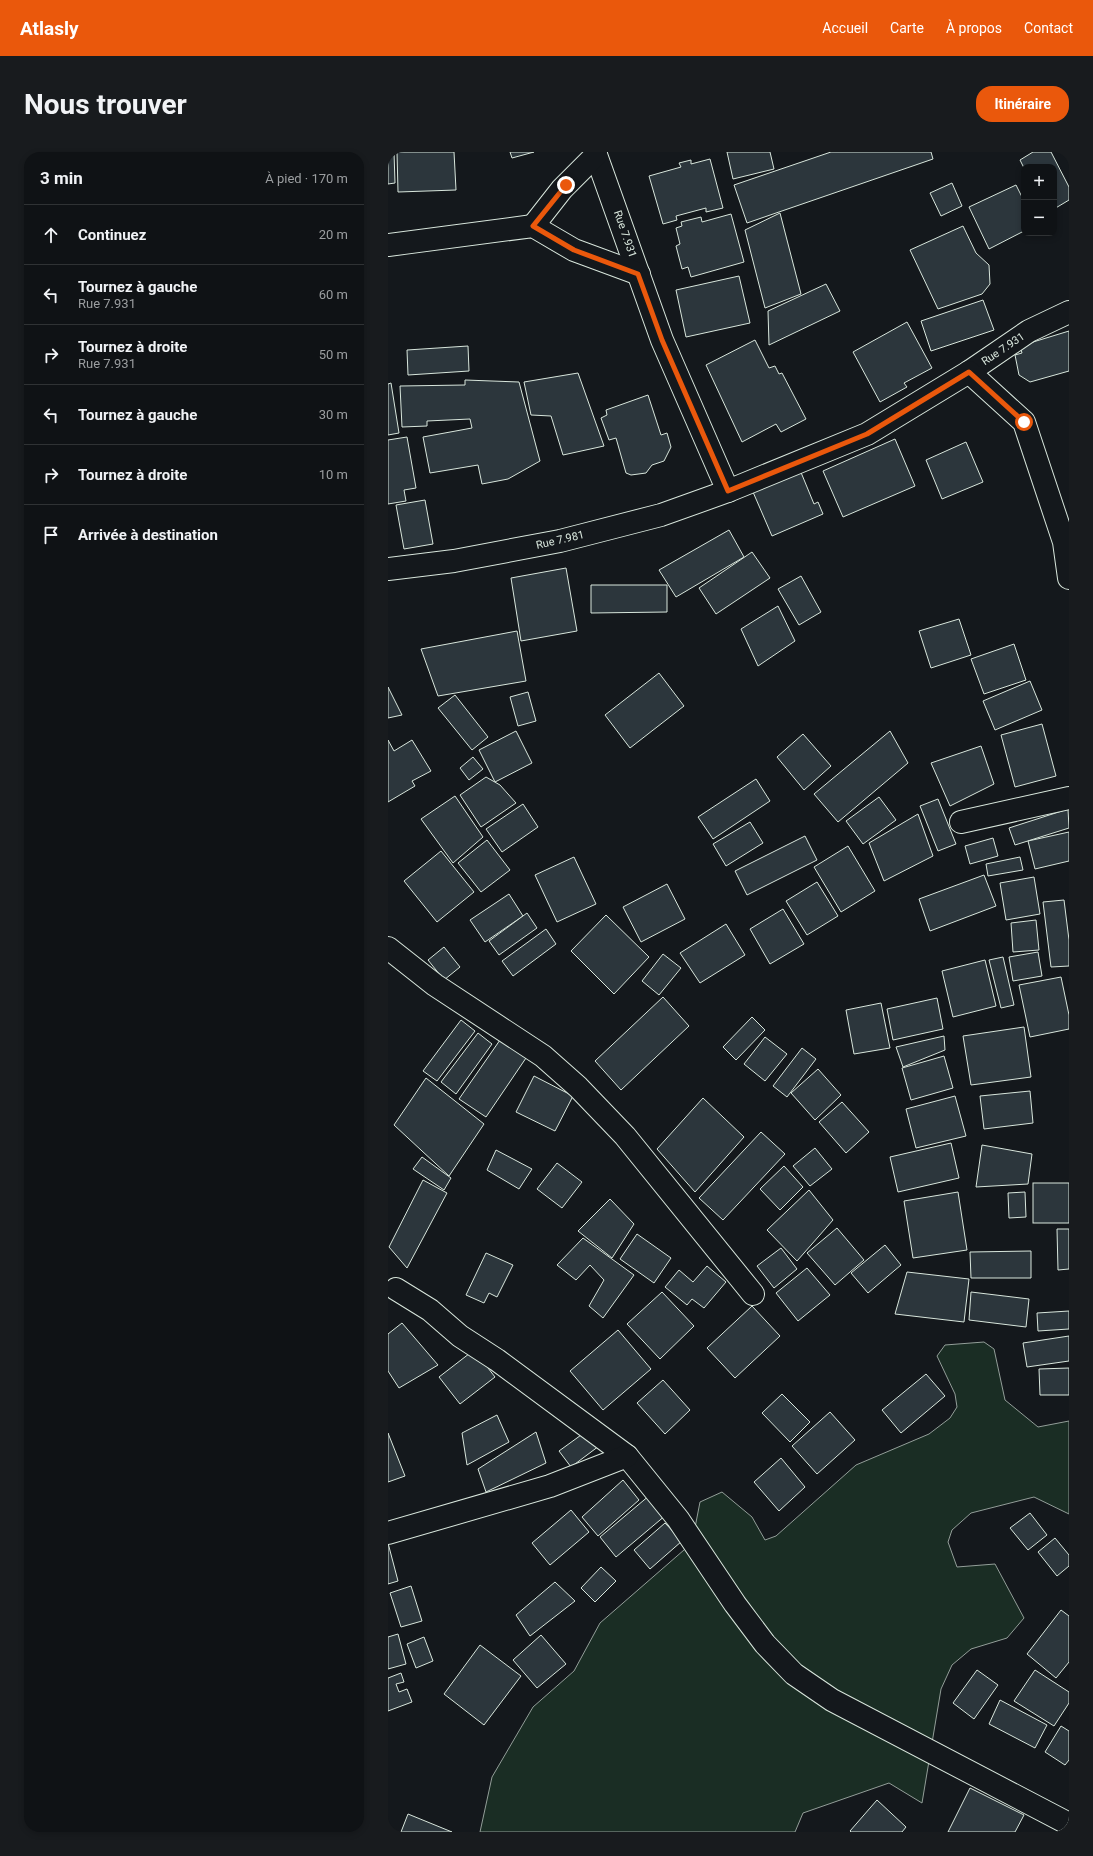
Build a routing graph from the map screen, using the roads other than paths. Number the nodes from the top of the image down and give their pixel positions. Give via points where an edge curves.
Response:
1 (596, 154) edge
2 (533, 226) junction
3 (388, 246) edge
4 (638, 274) junction
5 (1069, 312) edge
6 (969, 372) junction
7 (728, 491) junction
8 (388, 569) edge
9 (1069, 578) edge
10 (1069, 798) edge
11 (961, 822) dead end
12 (388, 948) edge
13 (391, 1289) edge
14 (753, 1294) dead end
15 (627, 1456) junction
16 (388, 1533) edge
17 (1069, 1824) edge

1 - 2 street via 566,185
1 - 4 street, Rue 7.931
2 - 3 street
2 - 4 street via 574,250
4 - 7 street, Rue 7.931 via 662,340
5 - 6 street, Rue 7.931 via 1029,331
6 - 7 street, Rue 7.931 via 867,434
6 - 9 street via 1024,422 1064,542
7 - 8 street, Rue 7.981 via 661,515 560,541 454,561
10 - 11 street
12 - 14 street via 435,985 543,1056 578,1087 625,1136
13 - 15 street via 430,1310 460,1336 497,1360
15 - 16 street via 550,1486
15 - 17 street via 678,1519 761,1638 794,1674 832,1700

